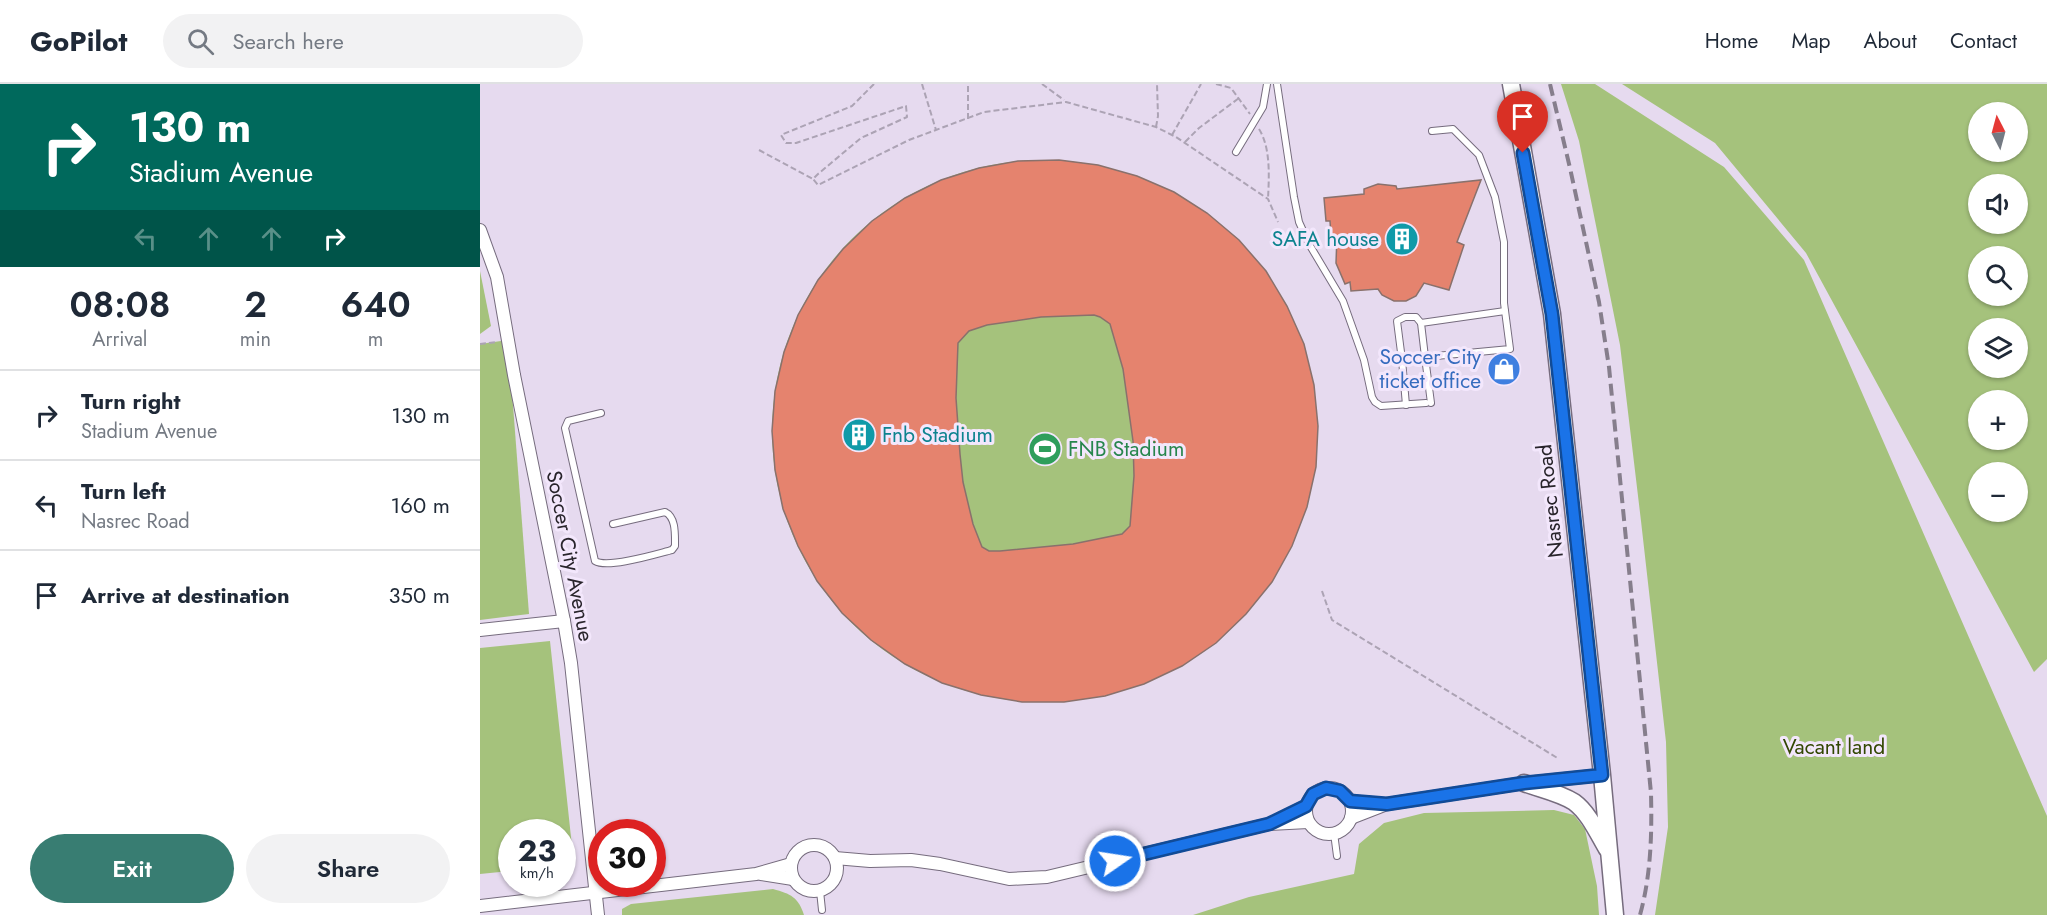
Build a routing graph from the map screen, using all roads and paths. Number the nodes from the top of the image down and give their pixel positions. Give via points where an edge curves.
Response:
1 (874, 84) edge
2 (922, 84) edge
3 (968, 84) edge
4 (1042, 84) edge
5 (1157, 84) edge
6 (1201, 84) edge
7 (1216, 84) edge
8 (1267, 84) edge
9 (1277, 84) edge
10 (1511, 84) edge
11 (1239, 98) junction
12 (1066, 102) junction
13 (968, 119) junction
14 (1254, 121) junction
15 (1156, 127) junction
16 (936, 130) junction
17 (1432, 131) dead end
18 (1172, 135) junction
19 (1185, 142) junction
20 (759, 150) dead end
21 (1236, 152) dead end
22 (813, 179) junction
23 (1268, 199) junction
24 (1278, 222) dead end
25 (480, 230) edge
26 (1505, 311) junction
27 (1421, 323) junction
28 (508, 340) junction
29 (480, 344) edge
30 (1425, 357) junction
31 (1402, 360) junction
32 (1406, 405) junction
33 (601, 413) dead end
34 (613, 524) dead end
35 (1322, 591) dead end
36 (564, 621) junction
37 (480, 630) edge
38 (1559, 759) dead end
39 (1602, 775) junction
40 (1524, 783) junction
41 (1350, 801) junction
42 (1387, 804) junction
43 (1306, 806) junction
44 (1351, 818) junction
45 (588, 819) edge
46 (1308, 822) junction
47 (1269, 824) junction
48 (1334, 833) junction
49 (1609, 852) junction
50 (1337, 856) dead end
51 (835, 858) junction
52 (870, 861) junction
53 (790, 864) junction
54 (756, 874) junction
55 (837, 874) junction
56 (793, 879) junction
57 (666, 885) edge
58 (820, 891) junction
59 (588, 894) edge
60 (596, 897) edge
61 (480, 906) edge
62 (822, 910) dead end
63 (598, 915) edge
64 (1615, 915) edge

1 - 22 path via 852,106 781,135 786,143 796,143 906,106 907,117 861,138
2 - 16 path
3 - 13 path
4 - 12 path
5 - 15 path
6 - 18 path
7 - 11 path via 1231,88
8 - 14 lane via 1263,107
9 - 32 lane via 1295,207 1303,233 1343,301 1375,402 1381,406
10 - 39 main road, Nasrec Road via 1552,314
11 - 14 path
11 - 19 path
12 - 13 path via 984,112
12 - 15 path
13 - 16 path
14 - 21 lane
14 - 23 path via 1264,136
15 - 18 path
16 - 22 path via 818,185
17 - 26 lane via 1453,129 1479,155 1495,197 1504,242
18 - 19 path
19 - 23 path
20 - 22 path
23 - 24 path
25 - 28 street, Soccer City Avenue via 496,277
26 - 27 lane
26 - 30 lane via 1510,349
27 - 30 lane
27 - 31 lane via 1416,317 1397,321
28 - 29 path
28 - 36 street, Soccer City Avenue
30 - 31 lane
30 - 32 lane via 1428,403
31 - 32 lane
33 - 34 lane via 568,421 565,428 594,559 601,564 620,561 672,550 675,546 673,519 668,513
35 - 38 path via 1332,620
36 - 37 street
36 - 45 street, Soccer City Avenue
39 - 40 street
39 - 49 main road, Nasrec Road
40 - 42 street
40 - 49 main road via 1576,804
41 - 42 street
41 - 43 street via 1340,791 1326,788 1313,794
41 - 44 street
42 - 44 street
43 - 46 street
43 - 47 street
44 - 48 street
46 - 47 street
46 - 48 street via 1319,832
47 - 52 street via 1029,880 911,860
48 - 50 lane
49 - 64 main road, Nasrec Road
51 - 52 street
51 - 53 street via 827,849 810,845 797,852
51 - 55 street
52 - 55 street
53 - 54 street
53 - 56 street
54 - 56 street
54 - 57 street
55 - 58 street
56 - 58 street via 804,890
58 - 62 lane
59 - 61 street
60 - 63 street, Soccer City Avenue

